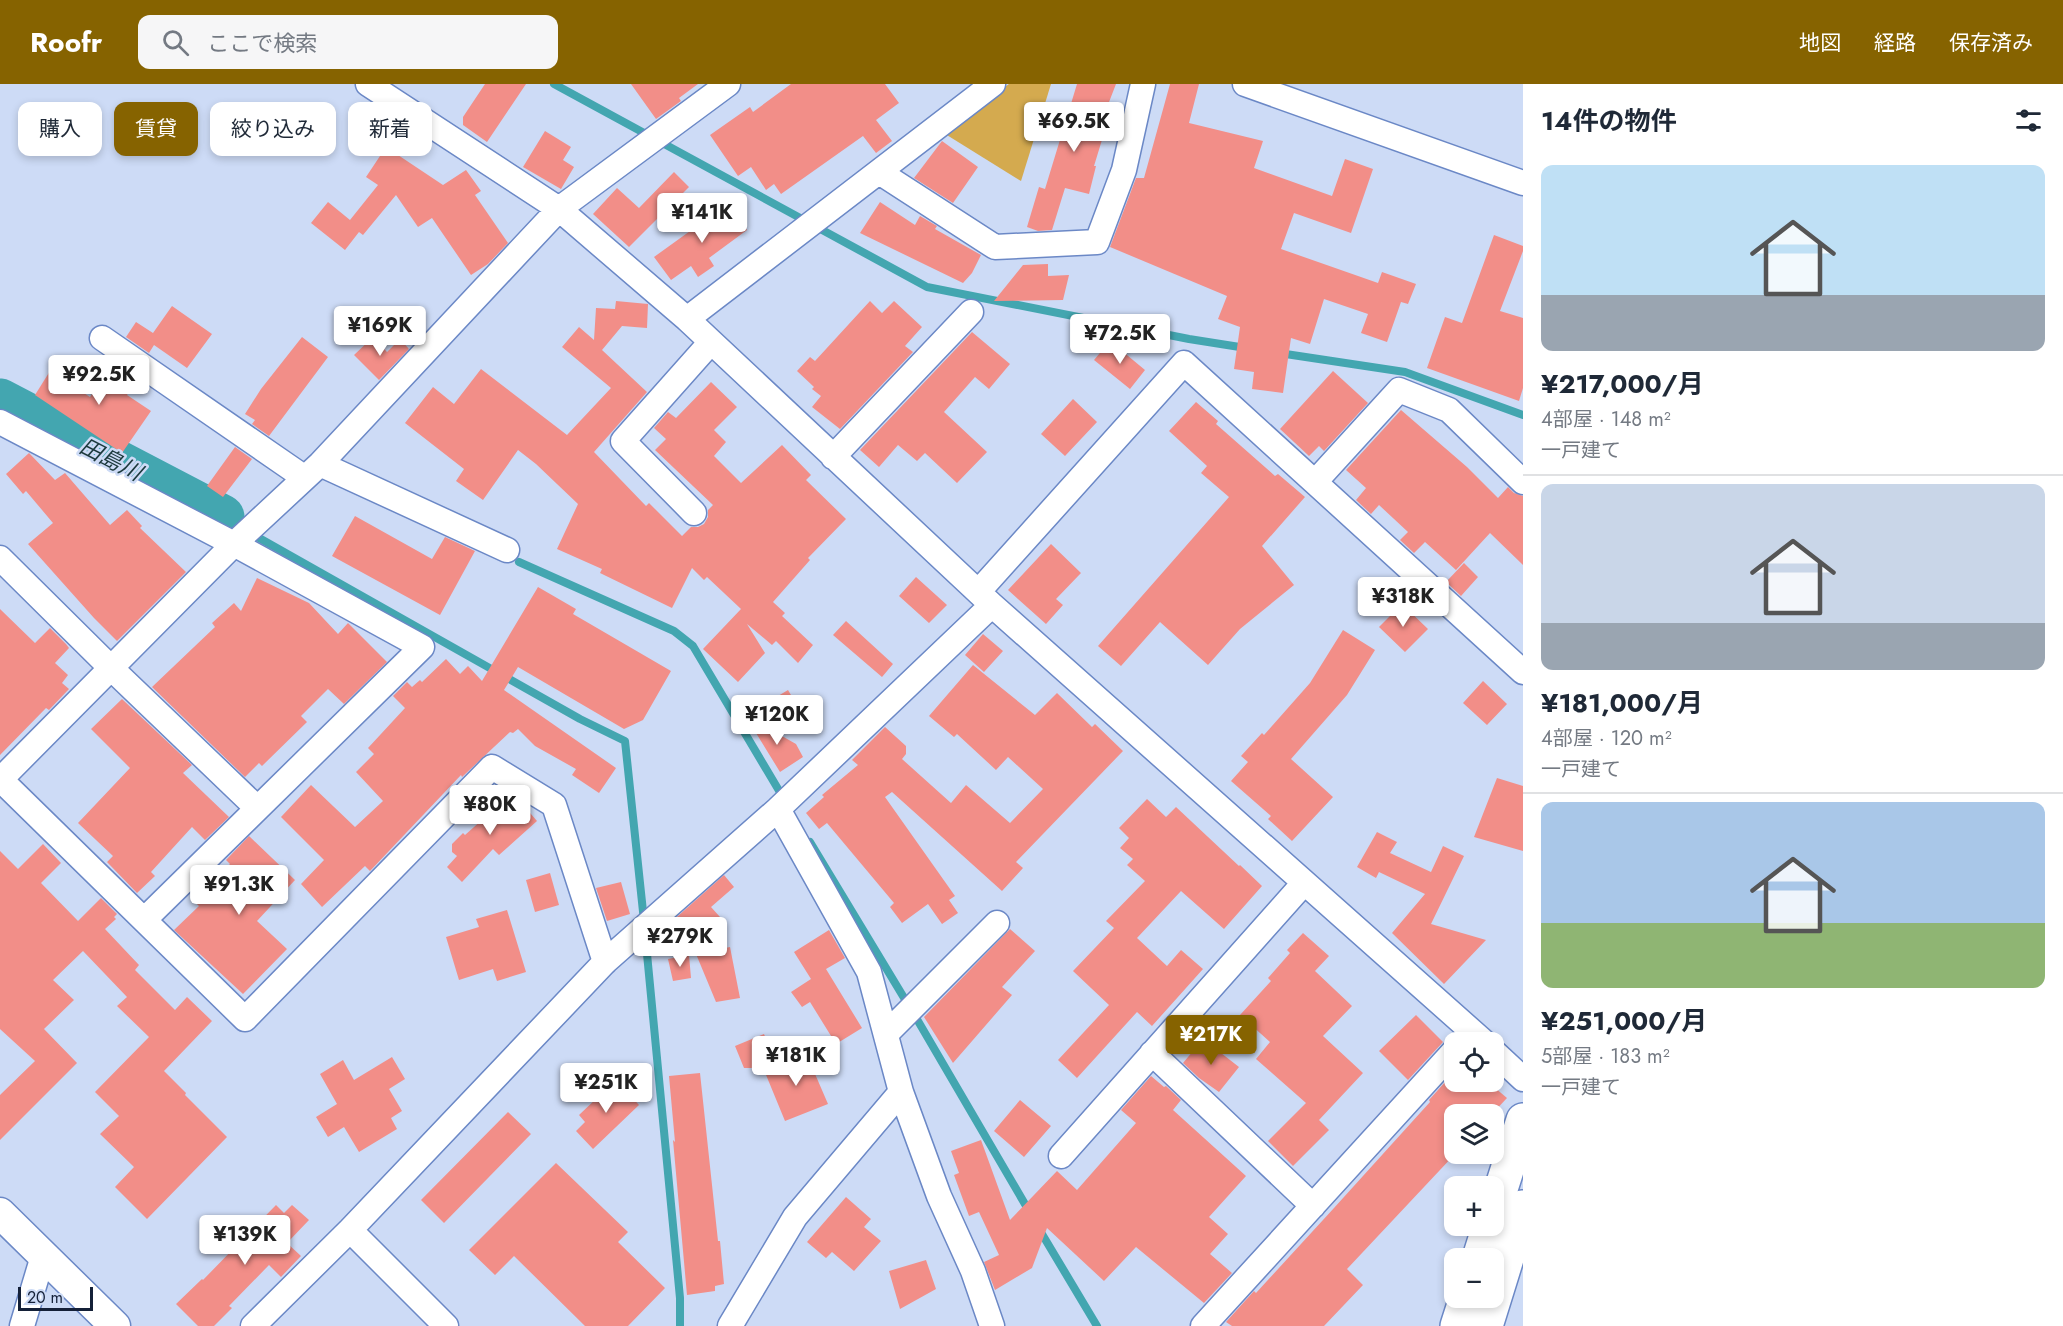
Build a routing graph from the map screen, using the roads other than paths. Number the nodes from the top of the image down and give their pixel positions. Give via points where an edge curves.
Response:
1 (368, 84) edge
2 (728, 84) edge
3 (993, 84) edge
4 (1143, 84) edge
5 (1245, 84) edge
6 (879, 172) junction
7 (1523, 183) edge
8 (559, 209) junction
9 (971, 312) dead end
10 (687, 319) junction
11 (102, 338) dead end
12 (711, 342) junction
13 (0, 422) edge
14 (833, 456) junction
15 (312, 471) junction
16 (1315, 482) junction
17 (1523, 482) edge
18 (694, 513) dead end
19 (234, 544) junction
20 (507, 550) dead end
21 (0, 558) edge
22 (986, 598) junction
23 (111, 668) junction
24 (1523, 672) edge
25 (0, 780) edge
26 (257, 808) junction
27 (778, 809) junction
28 (1304, 883) junction
29 (144, 920) junction
30 (997, 923) dead end
31 (605, 962) junction
32 (1465, 1032) edge
33 (886, 1034) junction
34 (1152, 1053) junction
35 (1504, 1061) edge
36 (1444, 1062) edge
37 (1523, 1079) edge
38 (901, 1092) junction
39 (1523, 1120) edge
40 (1061, 1156) dead end
41 (1504, 1180) edge
42 (1313, 1206) junction
43 (1523, 1207) edge
44 (0, 1213) edge
45 (350, 1230) junction
46 (43, 1256) junction
47 (1463, 1308) edge
48 (21, 1326) edge
49 (115, 1326) edge
50 (253, 1326) edge
51 (446, 1326) edge
52 (730, 1326) edge
53 (993, 1326) edge
54 (1203, 1326) edge
55 (1457, 1326) edge
56 (1486, 1326) edge

1 - 8 street
2 - 8 street
3 - 6 street
4 - 6 street via 1124,170 1096,242 995,247
5 - 7 street
6 - 10 street
8 - 10 street
8 - 15 street
9 - 14 street
10 - 12 street
11 - 15 street
12 - 14 street
12 - 18 street via 623,441
13 - 19 street
14 - 22 street
15 - 19 street
15 - 20 street
16 - 17 street via 1399,390 1449,410
16 - 22 street via 1184,363
16 - 24 street
19 - 23 street
19 - 26 street via 422,647
21 - 23 street
22 - 27 street
22 - 28 street
23 - 25 street
23 - 26 street
25 - 29 street
26 - 29 street
27 - 31 street
27 - 33 street via 869,972
28 - 32 street
28 - 34 street
29 - 31 street via 245,1019 492,766 554,805
30 - 33 street
31 - 45 street
33 - 38 street
34 - 40 street
34 - 42 street
35 - 37 street
36 - 42 street
38 - 52 street via 795,1217
38 - 53 street
39 - 41 highway
42 - 54 street
43 - 56 highway
44 - 46 street
45 - 50 street
45 - 51 street
46 - 48 street
46 - 49 street
47 - 55 highway

